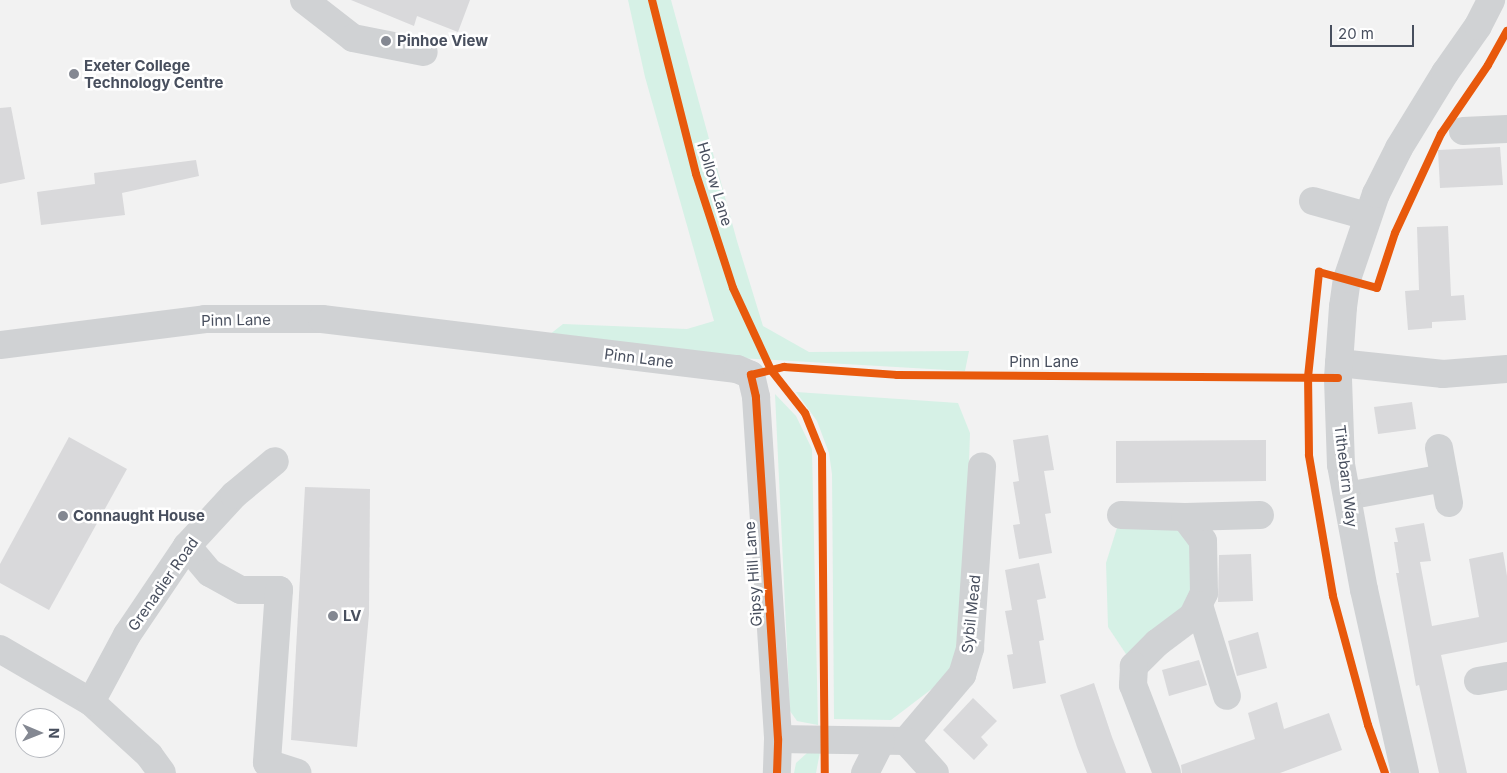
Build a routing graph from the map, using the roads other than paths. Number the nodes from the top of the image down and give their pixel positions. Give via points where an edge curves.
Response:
1 (304, 0) edge
2 (1491, 0) edge
3 (424, 52) dead end
4 (1507, 129) edge
5 (1463, 131) dead end
6 (1313, 201) dead end
7 (1367, 216) junction
8 (0, 345) edge
9 (1339, 363) junction
10 (1507, 369) edge
11 (751, 374) joint
12 (1440, 448) dead end
13 (275, 460) dead end
14 (982, 466) dead end
15 (1347, 496) junction
16 (1260, 514) dead end
17 (1121, 515) dead end
18 (1185, 517) junction
19 (187, 546) junction
20 (1199, 604) junction
21 (0, 649) edge
22 (1507, 676) edge
23 (1478, 681) dead end
24 (1227, 696) dead end
25 (91, 702) junction
26 (778, 739) junction
27 (893, 742) junction
28 (162, 773) edge
29 (297, 773) edge
30 (777, 773) edge
31 (865, 773) edge
32 (935, 773) edge
33 (1167, 773) edge
34 (1405, 773) edge

1 - 3 street via 352,38
2 - 7 street, Tithebarn Way via 1478,26 1399,148
4 - 5 street
6 - 7 street
7 - 9 street, Tithebarn Way via 1347,280
8 - 11 street, Pinn Lane via 205,319 322,319 737,369
9 - 10 street via 1443,374
9 - 15 street, Tithebarn Way via 1338,428
11 - 26 street, Gipsy Hill Lane via 756,397
12 - 15 street via 1446,490
13 - 19 street, Grenadier Road via 234,494
14 - 27 street, Sybil Mead via 970,648 962,675
15 - 34 street, Tithebarn Way via 1364,590
16 - 18 street
17 - 18 street
18 - 20 street via 1204,541 1206,570 1204,593
19 - 25 street, Grenadier Road via 127,635
19 - 29 street via 210,573 241,590 279,590 267,763
20 - 24 street
20 - 33 street via 1193,616 1157,643 1134,666 1133,685
21 - 25 street
22 - 23 street
25 - 28 street via 149,755
26 - 27 street
26 - 30 street, Gipsy Hill Lane
27 - 31 street, Sybil Mead
27 - 32 street

